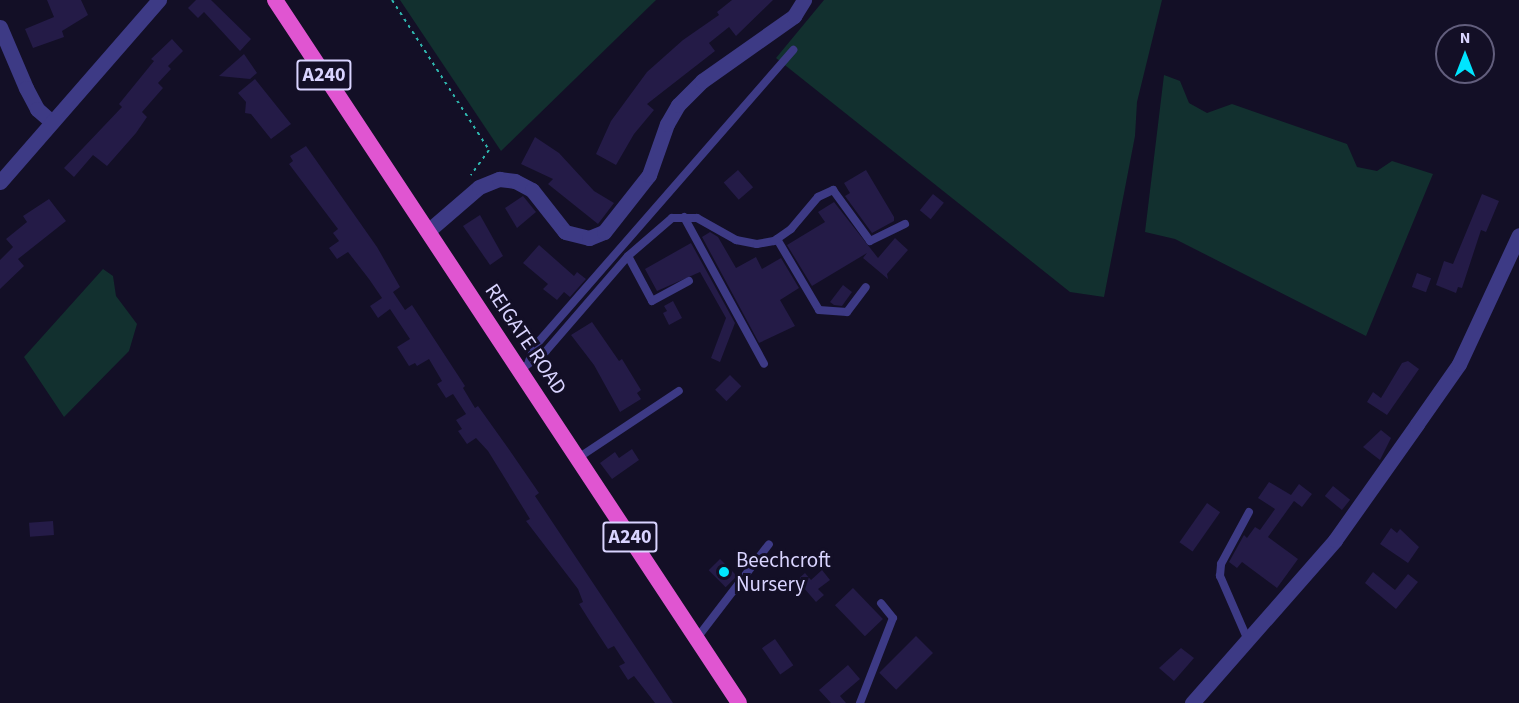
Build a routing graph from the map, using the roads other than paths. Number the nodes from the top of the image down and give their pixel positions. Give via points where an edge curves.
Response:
1 (159, 0) edge
2 (275, 0) edge
3 (804, 0) edge
4 (0, 27) edge
5 (793, 50) dead end
6 (51, 121) junction
7 (0, 182) edge
8 (684, 217) junction
9 (905, 224) dead end
10 (428, 231) junction
11 (1519, 235) edge
12 (777, 239) junction
13 (628, 256) junction
14 (689, 281) dead end
15 (866, 287) dead end
16 (764, 364) dead end
17 (525, 366) junction
18 (679, 391) dead end
19 (578, 458) junction
20 (1249, 512) dead end
21 (769, 544) dead end
22 (881, 603) dead end
23 (697, 638) junction
24 (1247, 638) junction
25 (739, 703) edge
26 (860, 703) edge
27 (1192, 703) edge

1 - 6 street
2 - 10 highway, REIGATE ROAD / A240
3 - 10 street via 794,16 702,81 678,105 667,124 650,175 604,232 589,238 565,232 532,190 515,181 499,179 479,187
4 - 6 street via 37,109
5 - 17 lane via 535,346
6 - 7 street
8 - 12 lane via 697,218 736,240 757,244
8 - 13 lane via 672,218
8 - 16 lane
9 - 12 lane via 870,241 839,194 824,191 791,229
10 - 17 highway, REIGATE ROAD / A240
11 - 24 street via 1453,372 1335,540
12 - 15 lane via 819,310 847,312
13 - 14 lane via 652,301
13 - 17 lane via 546,351
17 - 19 highway, REIGATE ROAD / A240
18 - 19 lane
19 - 23 highway, REIGATE ROAD / A240
20 - 24 lane via 1221,564 1220,576
21 - 23 lane
22 - 26 lane via 893,618
23 - 25 highway, REIGATE ROAD / A240
24 - 27 street

